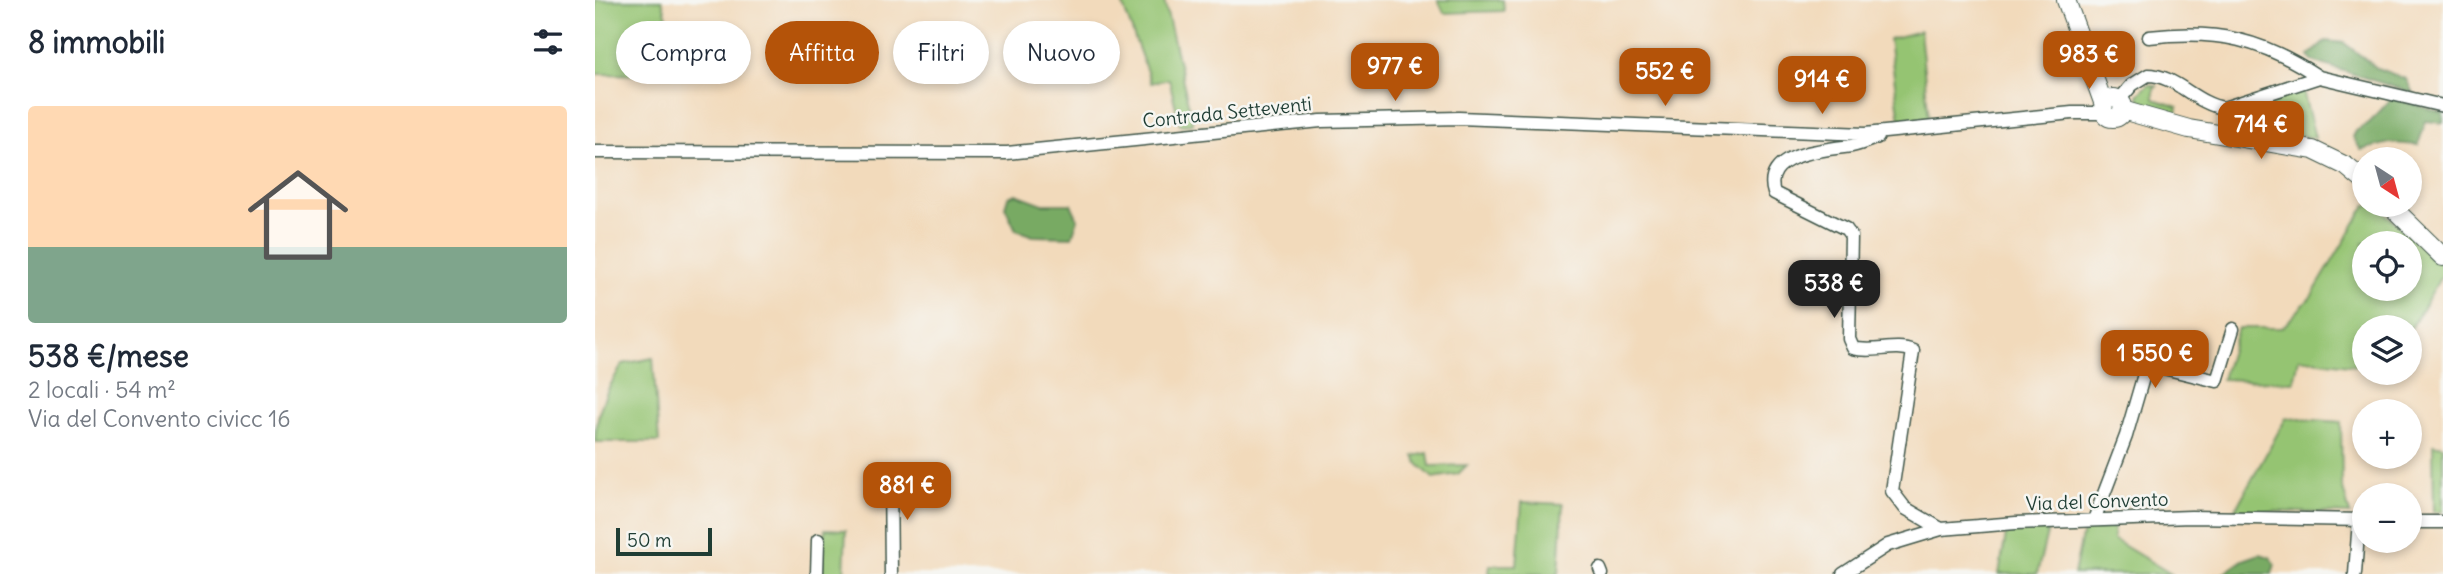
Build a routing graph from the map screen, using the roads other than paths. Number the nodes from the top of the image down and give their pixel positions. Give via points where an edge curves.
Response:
1 (2066, 0) edge
2 (2149, 37) dead end
3 (2319, 77) junction
4 (2112, 105) junction
5 (2443, 106) edge
6 (1887, 133) junction
7 (595, 152) edge
8 (2352, 171) edge
9 (2402, 217) edge
10 (2443, 257) edge
11 (2233, 329) dead end
12 (890, 471) dead end
13 (2094, 520) junction
14 (2352, 520) edge
15 (2422, 522) edge
16 (2443, 522) edge
17 (1941, 529) junction
18 (818, 540) dead end
19 (2357, 553) edge
20 (817, 574) edge
21 (891, 574) edge
22 (1843, 574) edge
23 (2355, 574) edge

1 - 4 main road via 2082,51
2 - 3 street via 2238,38 2284,54
3 - 4 street via 2224,108 2163,76 2148,75
3 - 5 street
4 - 6 street, Contrada Setteventi
4 - 8 main road via 2189,129 2313,150
6 - 7 street, Contrada Setteventi via 1459,118 1321,121 1007,153
6 - 17 street via 1856,145 1803,154 1786,162 1772,185 1774,193 1846,229 1851,236 1849,339 1853,348 1913,351 1892,491 1905,508
9 - 10 main road
11 - 13 street via 2217,381 2147,363
12 - 21 street
13 - 14 street, Via del Convento
13 - 17 street, Via del Convento
15 - 16 street
17 - 22 street, Via del Convento via 1888,545
18 - 20 street
19 - 23 street

